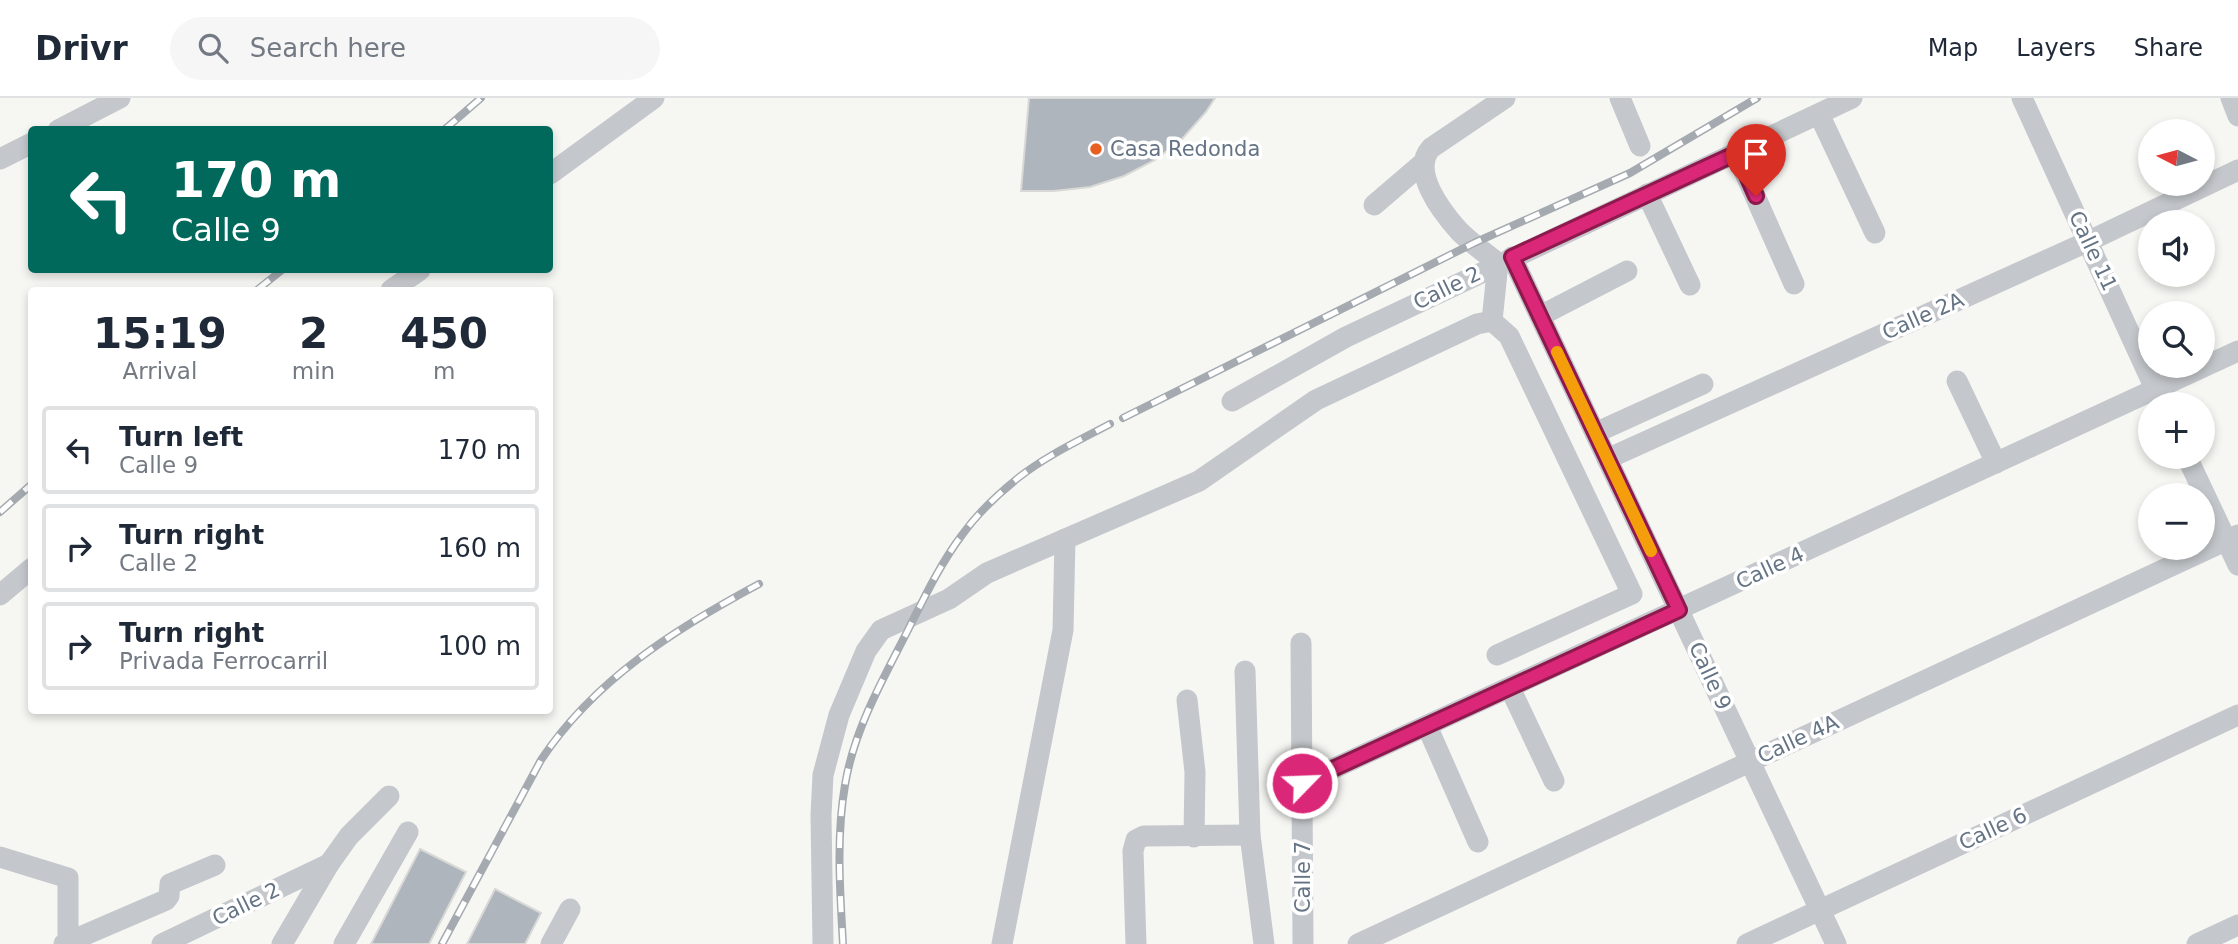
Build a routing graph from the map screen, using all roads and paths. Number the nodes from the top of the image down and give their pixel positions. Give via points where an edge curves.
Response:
1 (120, 98) edge
2 (654, 98) edge
3 (1505, 98) edge
4 (1620, 98) edge
5 (1852, 98) edge
6 (2022, 98) edge
7 (2231, 98) edge
8 (1818, 114) junction
9 (2238, 117) edge
10 (66, 126) edge
11 (28, 145) edge
12 (1640, 146) dead end
13 (1737, 153) junction
14 (0, 159) edge
15 (1423, 163) junction
16 (2238, 170) edge
17 (553, 172) edge
18 (1647, 194) junction
19 (1374, 205) dead end
20 (1875, 233) dead end
21 (2089, 241) junction
22 (1505, 260) junction
23 (1627, 271) dead end
24 (416, 273) edge
25 (1794, 284) dead end
26 (1690, 285) dead end
27 (395, 287) edge
28 (1540, 316) junction
29 (1492, 321) junction
30 (2238, 351) edge
31 (1957, 381) dead end
32 (1703, 384) dead end
33 (2157, 392) edge
34 (2168, 392) edge
35 (1232, 401) dead end
36 (2138, 406) edge
37 (1595, 433) junction
38 (1607, 458) junction
39 (1996, 463) junction
40 (2194, 469) edge
41 (2232, 537) edge
42 (1065, 539) junction
43 (2238, 565) edge
44 (28, 571) edge
45 (1664, 580) junction
46 (1632, 594) junction
47 (0, 595) edge
48 (1679, 610) junction
49 (1301, 643) dead end
50 (1497, 656) dead end
51 (1245, 671) dead end
52 (1510, 688) junction
53 (1187, 700) dead end
54 (2238, 715) edge
55 (1427, 726) junction
56 (1750, 762) junction
57 (1554, 781) dead end
58 (1302, 783) junction
59 (388, 796) dead end
60 (408, 832) dead end
61 (1250, 835) junction
62 (1194, 837) junction
63 (1478, 842) dead end
64 (0, 857) edge
65 (329, 864) junction
66 (215, 865) dead end
67 (570, 909) dead end
68 (1820, 910) junction
69 (2238, 925) edge
70 (66, 943) edge
71 (162, 944) edge
72 (282, 944) edge
73 (344, 944) edge
74 (551, 944) edge
75 (823, 944) edge
76 (1002, 944) edge
77 (1136, 944) edge
78 (1264, 944) edge
79 (1303, 944) edge
80 (1358, 944) edge
81 (1747, 944) edge
82 (1836, 944) edge
83 (2197, 944) edge

1 - 10 street
2 - 17 street
3 - 15 street via 1432,148
4 - 12 street
5 - 8 street, Calle 2
6 - 21 street, Calle 11
7 - 9 street
8 - 13 street, Calle 2
8 - 20 street
11 - 14 street
13 - 18 street, Calle 2
13 - 25 street
15 - 19 street
15 - 22 street via 1435,198 1460,231
16 - 21 street, Calle 2A
18 - 22 street, Calle 2
18 - 26 street
21 - 33 street, Calle 11
21 - 38 street, Calle 2A
22 - 28 street, Calle 9
22 - 29 street
22 - 35 street, Calle 2 via 1346,337
23 - 28 street
24 - 27 street
28 - 37 street, Calle 9
29 - 42 street via 1316,400 1199,481
29 - 46 street via 1509,336
30 - 34 street, Calle 4
31 - 39 street
32 - 37 street
36 - 39 street, Calle 4
37 - 38 street, Calle 9
38 - 45 street, Calle 9
39 - 48 street, Calle 4
40 - 41 street
41 - 43 street
41 - 56 street, Calle 4A
42 - 75 street via 987,573 949,599 881,630 866,651 839,715 822,775
42 - 76 street via 1063,630
44 - 47 street
45 - 46 street
45 - 48 street, Calle 9
46 - 50 street
48 - 52 street, Calle 4
48 - 56 street, Calle 9
49 - 58 street, Calle 7
51 - 61 street
52 - 55 street, Calle 4
52 - 57 street
53 - 62 street via 1195,772
54 - 68 street, Calle 6
55 - 58 street, Calle 4
55 - 63 street
56 - 68 street, Calle 9
56 - 80 street, Calle 4A
58 - 79 street, Calle 7
59 - 65 street
60 - 73 street
61 - 62 street
61 - 78 street
62 - 77 street via 1144,836 1136,840
64 - 70 street via 68,878
65 - 71 street, Calle 2
65 - 72 street
66 - 70 street via 170,884 166,900
67 - 74 street
68 - 81 street, Calle 6
68 - 82 street, Calle 9
69 - 83 street

